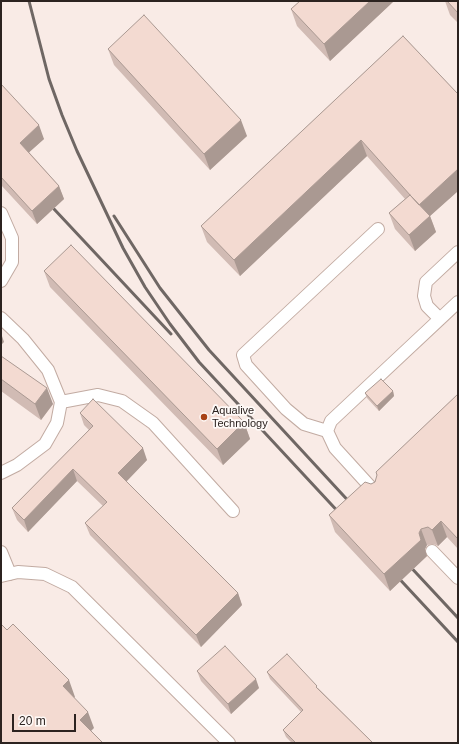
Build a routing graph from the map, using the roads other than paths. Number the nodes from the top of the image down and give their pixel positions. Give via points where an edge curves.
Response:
1 (1, 213) edge
2 (378, 229) dead end
3 (458, 252) edge
4 (1, 281) edge
5 (458, 302) edge
6 (1, 318) edge
7 (440, 319) junction
8 (61, 402) junction
9 (327, 431) junction
10 (1, 473) edge
11 (376, 493) edge
12 (233, 511) dead end
13 (1, 552) edge
14 (432, 552) dead end
15 (5, 575) edge
16 (458, 578) edge
17 (228, 743) edge

1 - 4 lane via 12,238 12,262
2 - 9 lane via 243,355 246,365 286,409 304,424
3 - 7 lane via 426,282 424,296 427,306
5 - 7 lane
6 - 8 lane via 23,339 48,370
7 - 9 lane via 331,421
8 - 10 lane via 58,423 45,444 17,465
8 - 12 lane via 98,395 122,401 153,423
9 - 11 lane via 335,448
13 - 15 lane
14 - 16 lane
15 - 17 lane via 18,572 45,574 72,587

